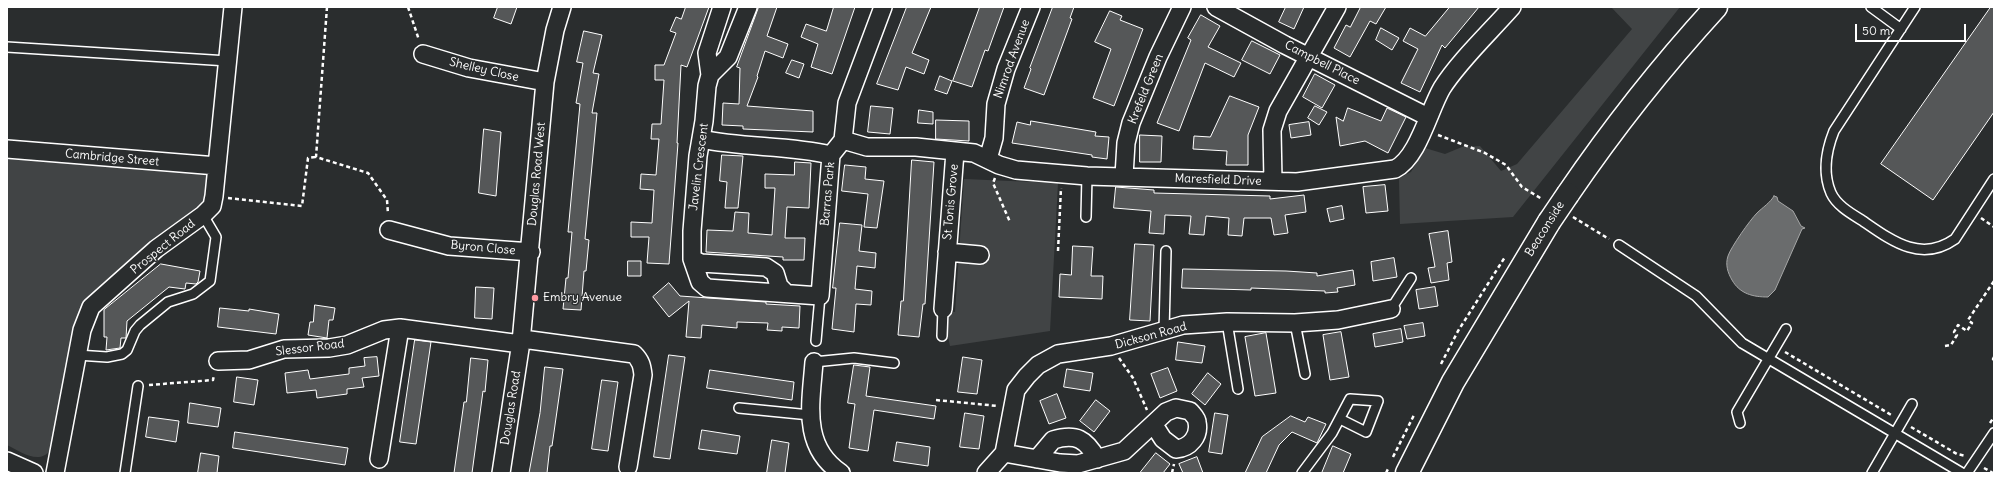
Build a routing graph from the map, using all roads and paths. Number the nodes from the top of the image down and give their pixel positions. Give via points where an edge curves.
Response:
1 (233, 7) edge
2 (327, 7) edge
3 (408, 7) edge
4 (562, 7) edge
5 (722, 7) edge
6 (748, 7) edge
7 (883, 7) edge
8 (1031, 7) edge
9 (1182, 7) edge
10 (1216, 7) edge
11 (1337, 7) edge
12 (1512, 7) edge
13 (1716, 7) edge
14 (1871, 7) edge
15 (1915, 7) edge
16 (1901, 29) junction
17 (7, 47) edge
18 (423, 54) joint
19 (1308, 56) junction
20 (228, 61) junction
21 (710, 75) junction
22 (545, 82) junction
23 (1426, 123) junction
24 (702, 139) junction
25 (843, 140) junction
26 (7, 149) edge
27 (955, 152) junction
28 (831, 155) junction
29 (316, 157) junction
30 (994, 162) junction
31 (217, 166) junction
32 (1061, 174) junction
33 (1086, 176) junction
34 (1124, 176) junction
35 (1994, 179) edge
36 (1273, 181) junction
37 (214, 196) junction
38 (1543, 200) dead end
39 (1561, 210) junction
40 (203, 215) junction
41 (1086, 217) dead end
42 (1010, 222) dead end
43 (389, 230) joint
44 (1619, 245) joint
45 (1058, 251) dead end
46 (1166, 251) dead end
47 (531, 252) junction
48 (947, 252) junction
49 (980, 255) dead end
50 (692, 259) junction
51 (1410, 278) dead end
52 (1994, 281) edge
53 (786, 293) junction
54 (820, 296) junction
55 (943, 309) joint
56 (1391, 309) joint
57 (1227, 322) junction
58 (1296, 323) junction
59 (400, 328) junction
60 (1786, 329) dead end
61 (1164, 331) junction
62 (942, 336) dead end
63 (816, 341) dead end
64 (521, 342) junction
65 (1111, 346) junction
66 (1775, 346) junction
67 (1945, 346) dead end
68 (77, 355) junction
69 (1994, 357) edge
70 (1768, 359) junction
71 (1994, 360) edge
72 (218, 361) joint
73 (814, 362) joint
74 (894, 364) dead end
75 (1305, 374) dead end
76 (138, 386) joint
77 (1238, 389) dead end
78 (936, 400) dead end
79 (1912, 404) dead end
80 (1012, 407) junction
81 (739, 408) dead end
82 (810, 414) junction
83 (1994, 417) edge
84 (1340, 419) dead end
85 (1902, 422) junction
86 (1740, 423) dead end
87 (1154, 425) joint
88 (1985, 429) dead end
89 (1994, 434) edge
90 (1895, 435) junction
91 (1004, 454) junction
92 (1968, 454) dead end
93 (379, 459) dead end
94 (1037, 459) junction
95 (1097, 459) junction
96 (7, 460) edge
97 (628, 467) dead end
98 (34, 473) edge
99 (56, 473) edge
100 (125, 473) edge
101 (501, 473) edge
102 (841, 473) edge
103 (986, 473) edge
104 (1302, 473) edge
105 (1407, 473) edge
106 (1872, 473) edge
107 (1962, 473) edge
108 (1967, 473) edge

1 - 20 street, Prospect Road
2 - 29 path
3 - 18 path
4 - 22 street, Douglas Road West
5 - 21 street, Javelin Crescent via 707,53
6 - 21 street via 728,57
7 - 25 street via 847,103
8 - 30 street, Nimrod Avenue via 1006,68 996,104
9 - 34 street, Krefeld Green via 1131,123 1126,143
10 - 19 street, Campbell Place
11 - 19 street
12 - 23 street, Maresfield Drive via 1442,88
13 - 39 highway, Beaconside via 1621,119
14 - 16 lane
15 - 16 lane
16 - 35 lane via 1834,131 1828,146 1826,166 1827,182 1832,196 1843,208 1898,244 1915,249 1932,249 1955,239
17 - 20 lane
18 - 22 street, Shelley Close via 469,68
19 - 23 street, Campbell Place
19 - 36 street via 1278,111 1272,130
20 - 31 street, Prospect Road
21 - 24 street, Javelin Crescent
22 - 47 street, Douglas Road West
23 - 36 street, Maresfield Drive via 1403,165 1395,169 1297,182
23 - 38 path via 1506,165 1522,187
24 - 28 street
24 - 50 street, Javelin Crescent via 698,156
25 - 27 street, Maresfield Drive via 867,146
25 - 28 street, Barras Park
26 - 31 street, Cambridge Street
27 - 30 street, Maresfield Drive via 974,154
27 - 48 street, St Tonis Grove
28 - 54 street, Barras Park
29 - 37 path via 308,158 302,206
29 - 43 path via 368,173 386,200
30 - 32 street, Maresfield Drive via 1016,170
30 - 42 path via 993,183
31 - 37 street, Prospect Road
32 - 33 street, Maresfield Drive
32 - 45 path
33 - 34 street, Maresfield Drive
33 - 41 lane
34 - 36 street, Maresfield Drive
37 - 40 street, Prospect Road via 212,206
39 - 44 path
39 - 105 highway, Beaconside via 1453,382
40 - 68 street, Prospect Road via 156,249 92,307 82,330
40 - 68 lane via 216,237 210,281 193,294 168,302 159,309 138,328 127,350 122,354 107,357
43 - 47 street, Byron Close via 449,246
44 - 70 lane via 1696,296 1742,343
46 - 61 lane
47 - 64 street, Douglas Road West
48 - 49 street, St Tonis Grove
48 - 55 street, St Tonis Grove
50 - 53 street via 766,267 775,273 779,286
50 - 53 street, Javelin Crescent via 700,282 707,288
51 - 56 lane
52 - 67 path via 1968,320 1972,322 1966,331 1958,325 1954,332 1957,335 1951,345
53 - 54 street, Javelin Crescent
54 - 63 lane
55 - 62 lane
56 - 58 street, Dickson Road via 1338,320
57 - 58 street, Dickson Road
57 - 61 street, Dickson Road via 1183,325
57 - 77 lane
58 - 75 lane
59 - 64 street, Slessor Road
59 - 72 street, Slessor Road via 384,330 329,348 284,349 249,360
59 - 93 street
60 - 66 lane
61 - 65 street, Dickson Road
64 - 97 street via 530,340 621,352 634,354 639,359 643,376
64 - 101 street, Douglas Road
65 - 80 street, Dickson Road via 1058,354 1038,365 1016,390
65 - 87 path via 1133,378
66 - 70 lane
66 - 85 path
68 - 99 street, Prospect Road
69 - 71 path
70 - 86 lane via 1737,412
70 - 90 lane
72 - 76 path via 213,380
73 - 74 lane via 854,358
73 - 82 street
76 - 100 lane
78 - 80 path
79 - 85 lane
80 - 91 street, Dickson Road
81 - 82 lane
82 - 102 street via 812,433 830,464
83 - 88 path
84 - 104 lane
85 - 90 lane
85 - 92 path via 1957,454
87 - 95 street via 1124,450
89 - 108 lane
90 - 106 lane
90 - 107 lane
91 - 94 street
91 - 103 street
94 - 95 street via 1078,464
94 - 95 street via 1053,440 1071,437 1084,441
96 - 98 street

